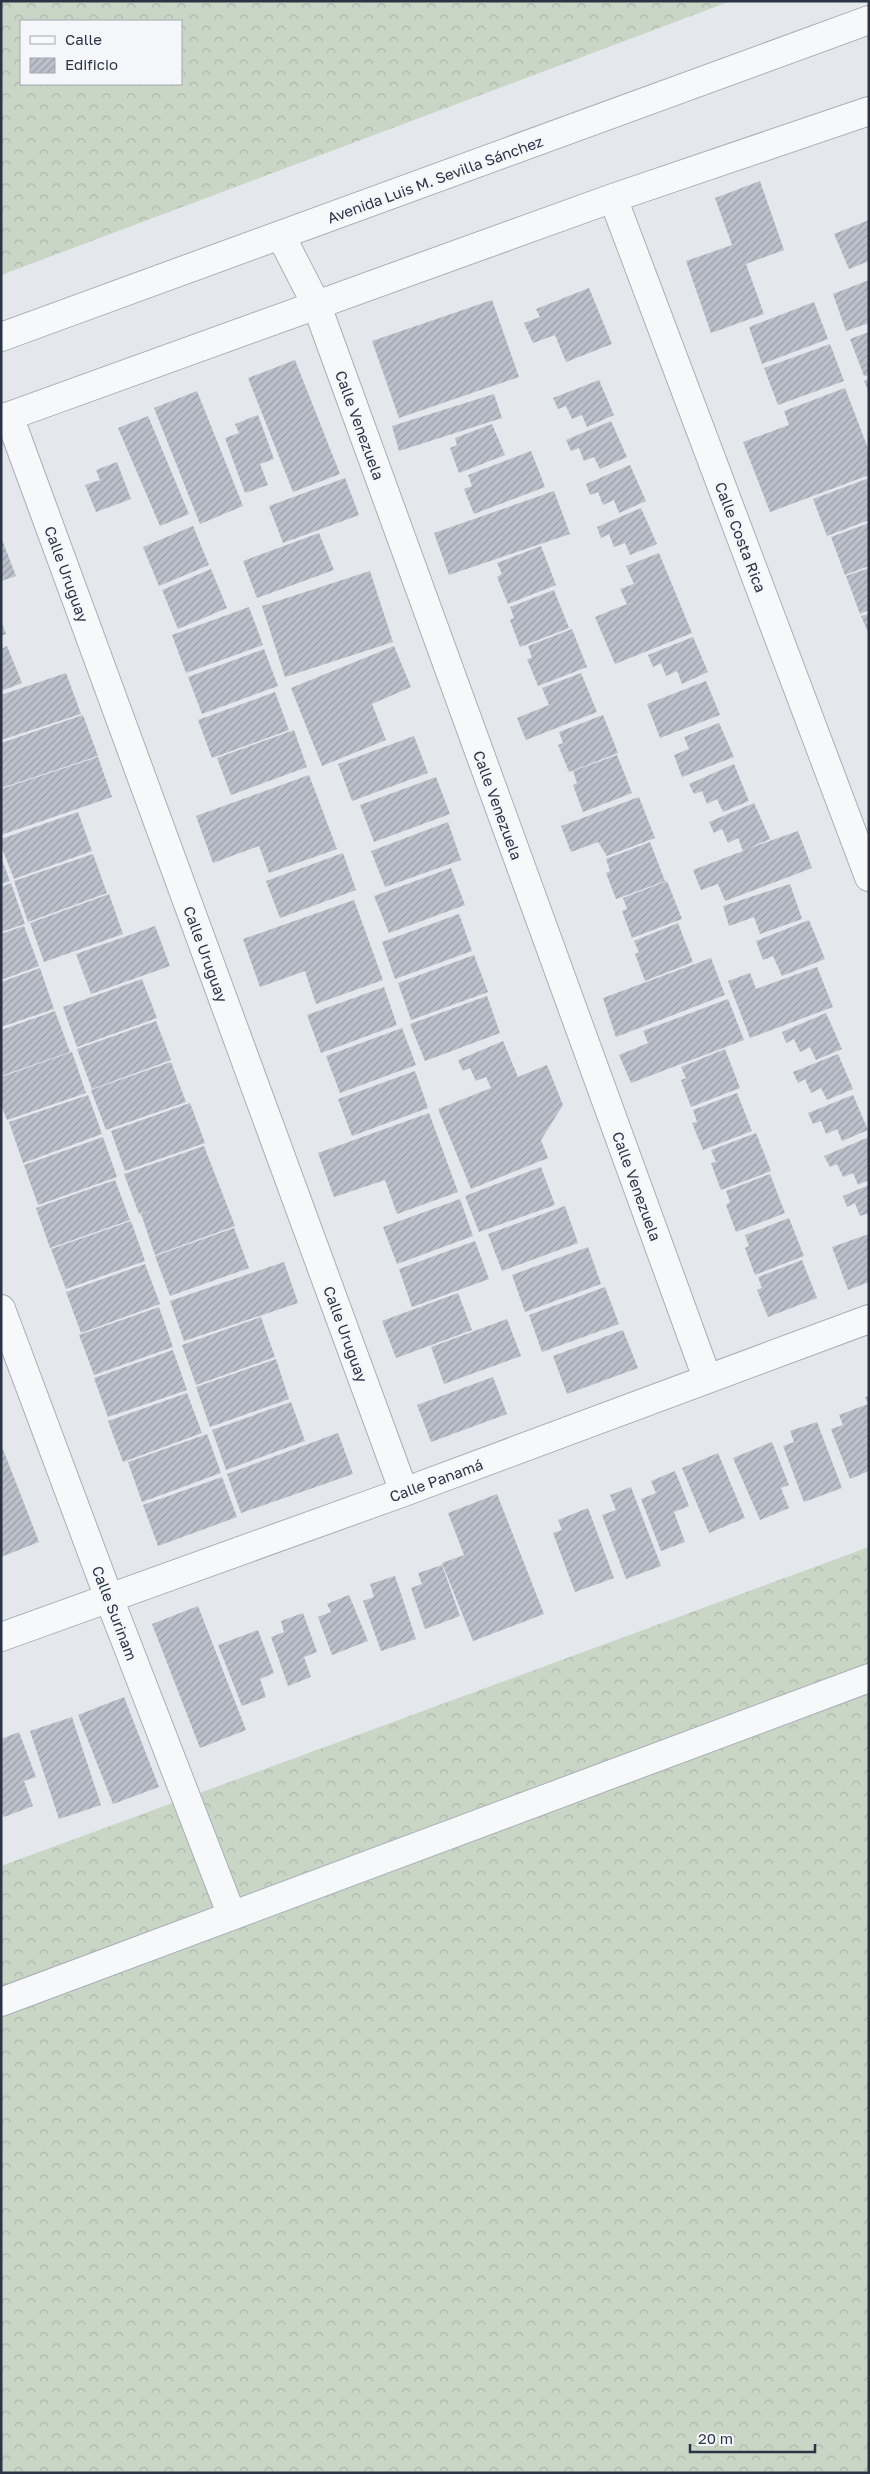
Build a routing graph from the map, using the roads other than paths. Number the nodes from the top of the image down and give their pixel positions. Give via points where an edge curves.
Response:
1 (869, 20) edge
2 (869, 111) edge
3 (613, 198) junction
4 (281, 236) junction
5 (316, 306) junction
6 (1, 337) edge
7 (5, 418) edge
8 (869, 876) edge
9 (1, 1309) edge
10 (869, 1320) edge
11 (707, 1378) junction
12 (404, 1492) junction
13 (109, 1598) junction
14 (1, 1637) edge
15 (869, 1678) edge
16 (232, 1916) junction
17 (1, 2002) edge

1 - 4 street, Avenida Luis M. Sevilla Sánchez
2 - 3 street
3 - 5 street
3 - 8 street, Calle Costa Rica
4 - 5 street, Calle Venezuela
4 - 6 street, Avenida Luis M. Sevilla Sánchez
5 - 7 street
5 - 11 street, Calle Venezuela
7 - 12 street, Calle Uruguay
9 - 13 street, Calle Surinam
10 - 11 street, Calle Panamá
11 - 12 street, Calle Panamá
12 - 13 street, Calle Panamá
13 - 14 street, Calle Panamá
13 - 16 street, Calle Surinam
15 - 16 street
16 - 17 street

